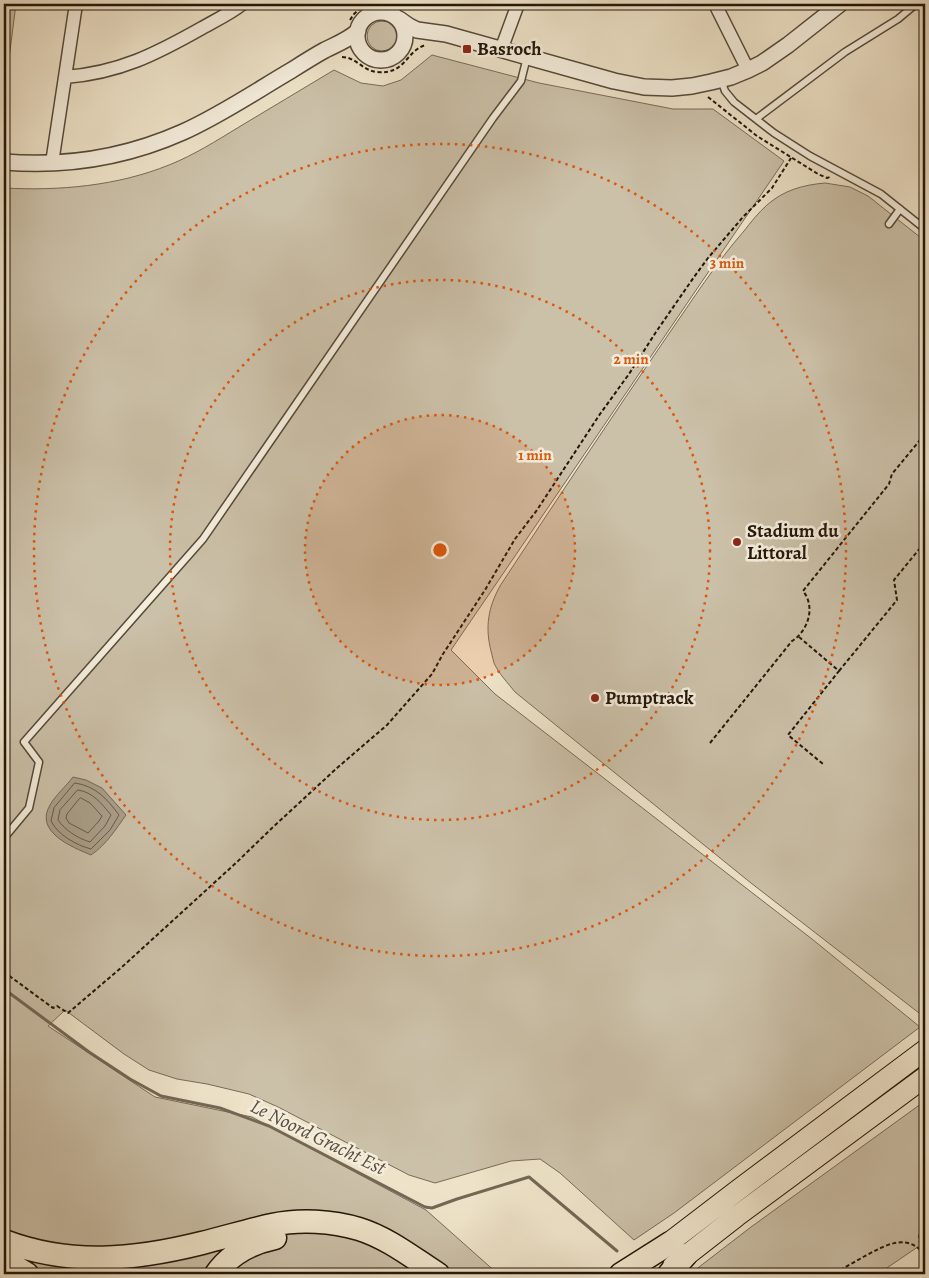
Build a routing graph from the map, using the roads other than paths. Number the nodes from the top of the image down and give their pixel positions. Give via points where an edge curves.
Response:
1 (76, 4) edge
2 (242, 4) edge
3 (518, 4) edge
4 (715, 4) edge
5 (916, 4) edge
6 (845, 7) edge
7 (378, 8) edge
8 (399, 19) junction
9 (358, 31) junction
10 (431, 39) junction
11 (404, 45) junction
12 (361, 49) junction
13 (501, 50) junction
14 (334, 52) junction
15 (527, 57) junction
16 (748, 70) junction
17 (65, 77) junction
18 (723, 85) junction
19 (756, 119) junction
20 (4, 162) edge
21 (52, 163) junction
22 (900, 209) junction
23 (889, 224) dead end
24 (925, 229) edge
25 (4, 838) edge
26 (925, 1050) edge
27 (925, 1076) edge
28 (4, 1241) edge
29 (678, 1249) junction
30 (4, 1260) edge
31 (27, 1274) edge
32 (216, 1274) edge
33 (411, 1274) edge
34 (438, 1274) edge
35 (621, 1274) edge
36 (630, 1274) edge
37 (662, 1274) edge
38 (668, 1274) edge

1 - 17 street
2 - 17 street via 150,56 88,75
3 - 13 street
4 - 16 street
5 - 19 lane
6 - 16 street
7 - 8 street
7 - 9 street via 364,19
8 - 10 street
8 - 11 street via 404,26
9 - 12 street
9 - 14 street
10 - 11 street via 419,37
10 - 13 street via 446,34
11 - 12 street via 395,56 383,60 369,57
12 - 14 street via 352,45
13 - 15 street
14 - 21 street via 318,54 218,114 172,137 119,154
15 - 18 street via 644,87
15 - 25 lane via 521,81 203,539 24,742 38,762 29,808
16 - 18 street
17 - 21 street
18 - 19 lane via 734,102
19 - 22 lane via 799,150 881,194
20 - 21 street
22 - 23 lane
22 - 24 lane
26 - 29 highway via 738,1190
27 - 29 highway via 761,1198
28 - 34 highway via 59,1255 104,1258 201,1244 282,1223 330,1223 381,1238
29 - 35 highway
29 - 36 highway
29 - 37 highway
29 - 38 highway
30 - 31 highway
32 - 33 highway via 234,1254 254,1244 285,1236 311,1234 370,1247

